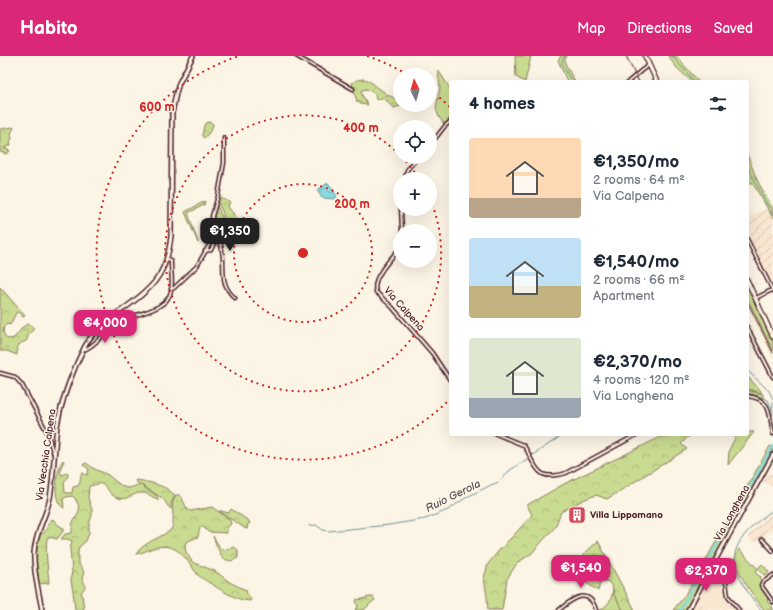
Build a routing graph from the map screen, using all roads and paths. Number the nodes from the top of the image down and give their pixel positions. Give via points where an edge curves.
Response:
1 (193, 56) edge
2 (296, 56) edge
3 (645, 56) edge
4 (649, 65) junction
5 (630, 80) edge
6 (656, 80) edge
7 (353, 89) dead end
8 (449, 123) edge
9 (437, 136) edge
10 (224, 138) dead end
11 (749, 243) edge
12 (206, 252) junction
13 (393, 257) edge
14 (167, 259) junction
15 (749, 284) edge
16 (171, 289) junction
17 (773, 290) edge
18 (235, 298) dead end
19 (755, 298) junction
20 (114, 316) junction
21 (119, 322) junction
22 (749, 331) edge
23 (773, 337) edge
24 (83, 351) junction
25 (0, 372) edge
26 (773, 377) edge
27 (449, 380) edge
28 (749, 396) edge
29 (773, 434) edge
30 (501, 436) edge
31 (634, 436) edge
32 (773, 455) edge
33 (55, 456) junction
34 (773, 460) edge
35 (767, 467) junction
36 (762, 539) dead end
37 (773, 551) edge
38 (712, 566) junction
39 (773, 575) edge
40 (773, 602) edge
41 (42, 610) edge
42 (559, 610) edge
43 (596, 610) edge
44 (688, 610) edge
45 (738, 610) edge

1 - 14 main road, Via Vecchia Calpena via 177,88 172,113 171,236
2 - 7 street
3 - 4 main road
4 - 5 street
4 - 6 main road
8 - 9 street
10 - 12 street via 224,163 212,216 216,234
11 - 17 street
12 - 16 street via 196,266
12 - 18 street via 219,240 223,253 223,278
13 - 27 street, Via Calpena via 379,275 376,292 432,353
14 - 16 street via 171,263
14 - 20 main road, Via Vecchia Calpena via 149,289
15 - 19 main road
16 - 21 street via 163,304
17 - 19 street
19 - 23 main road
20 - 21 street
20 - 24 main road, Via Vecchia Calpena via 95,332
21 - 24 street
22 - 26 street
24 - 33 main road, Via Vecchia Calpena via 63,398
25 - 33 street via 19,380 47,432
28 - 29 street via 765,402
30 - 31 street via 523,445 536,466 543,474 548,475 564,474
32 - 35 main road, Via Longhena
33 - 41 main road, Via Vecchia Calpena via 49,503 37,534 34,555
34 - 35 main road, Via Longhena
35 - 38 main road, Via Longhena
36 - 37 street
38 - 44 main road, Via Longhena
38 - 45 street via 725,575 728,596
39 - 40 street via 761,585
42 - 43 street via 573,599 583,596 593,603

